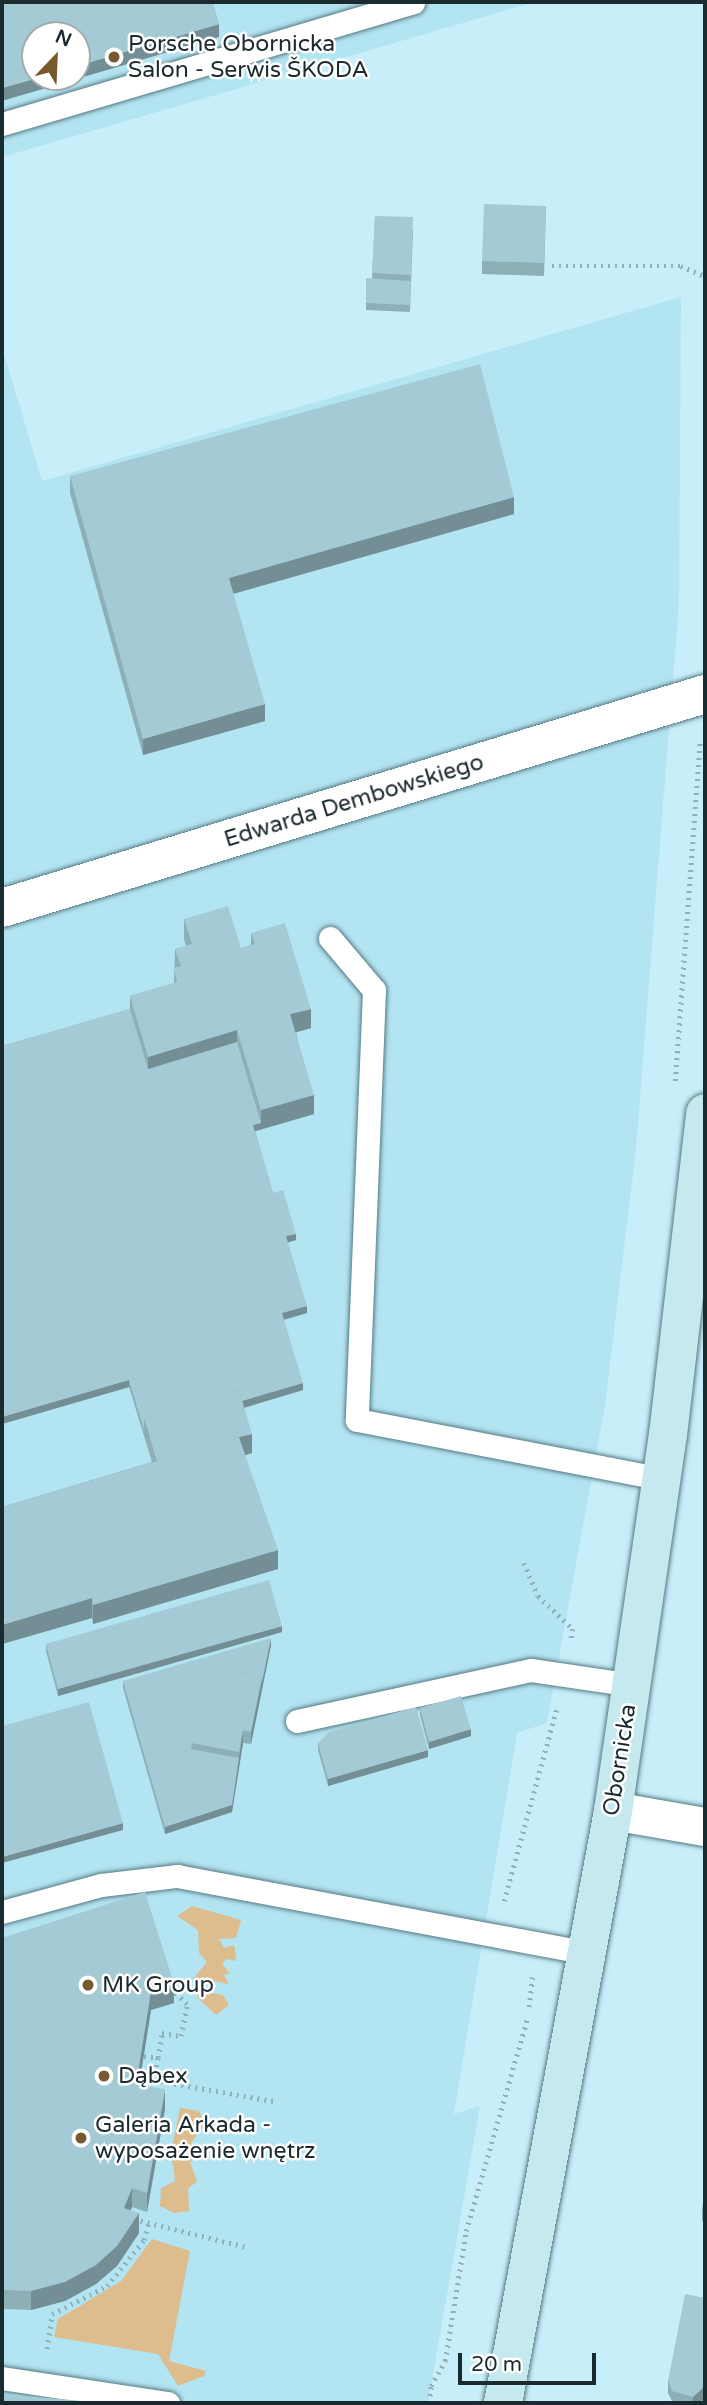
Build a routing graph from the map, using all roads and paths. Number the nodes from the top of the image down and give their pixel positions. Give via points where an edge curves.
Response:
1 (412, 2) edge
2 (2, 124) edge
3 (552, 266) dead end
4 (705, 276) edge
5 (705, 694) edge
6 (2, 908) edge
7 (330, 938) dead end
8 (705, 1113) edge
9 (662, 1479) junction
10 (632, 1685) junction
11 (297, 1721) dead end
12 (613, 1811) junction
13 (705, 1827) edge
14 (2, 1912) edge
15 (588, 1954) junction
16 (169, 1979) edge
17 (144, 2056) edge
18 (158, 2058) junction
19 (273, 2101) dead end
20 (148, 2225) junction
21 (131, 2230) edge
22 (246, 2247) dead end
23 (2, 2378) edge
24 (43, 2381) junction
25 (168, 2403) edge
26 (503, 2403) edge

1 - 2 lane
3 - 4 path via 681,266
5 - 6 street, Edwarda Dembowskiego
7 - 9 lane via 374,990 357,1420
8 - 9 main road, Obornicka
9 - 10 main road, Obornicka
10 - 11 lane via 531,1670
10 - 12 main road, Obornicka
12 - 13 street
12 - 15 main road, Obornicka
14 - 15 lane via 101,1885 177,1876
15 - 26 main road, Obornicka
16 - 18 path via 173,1991 187,2004 181,2036 162,2034
17 - 18 path
18 - 19 path via 154,2080
20 - 21 path via 135,2219
20 - 22 path
20 - 24 path via 139,2247 107,2286 52,2314
23 - 24 lane
24 - 25 lane

